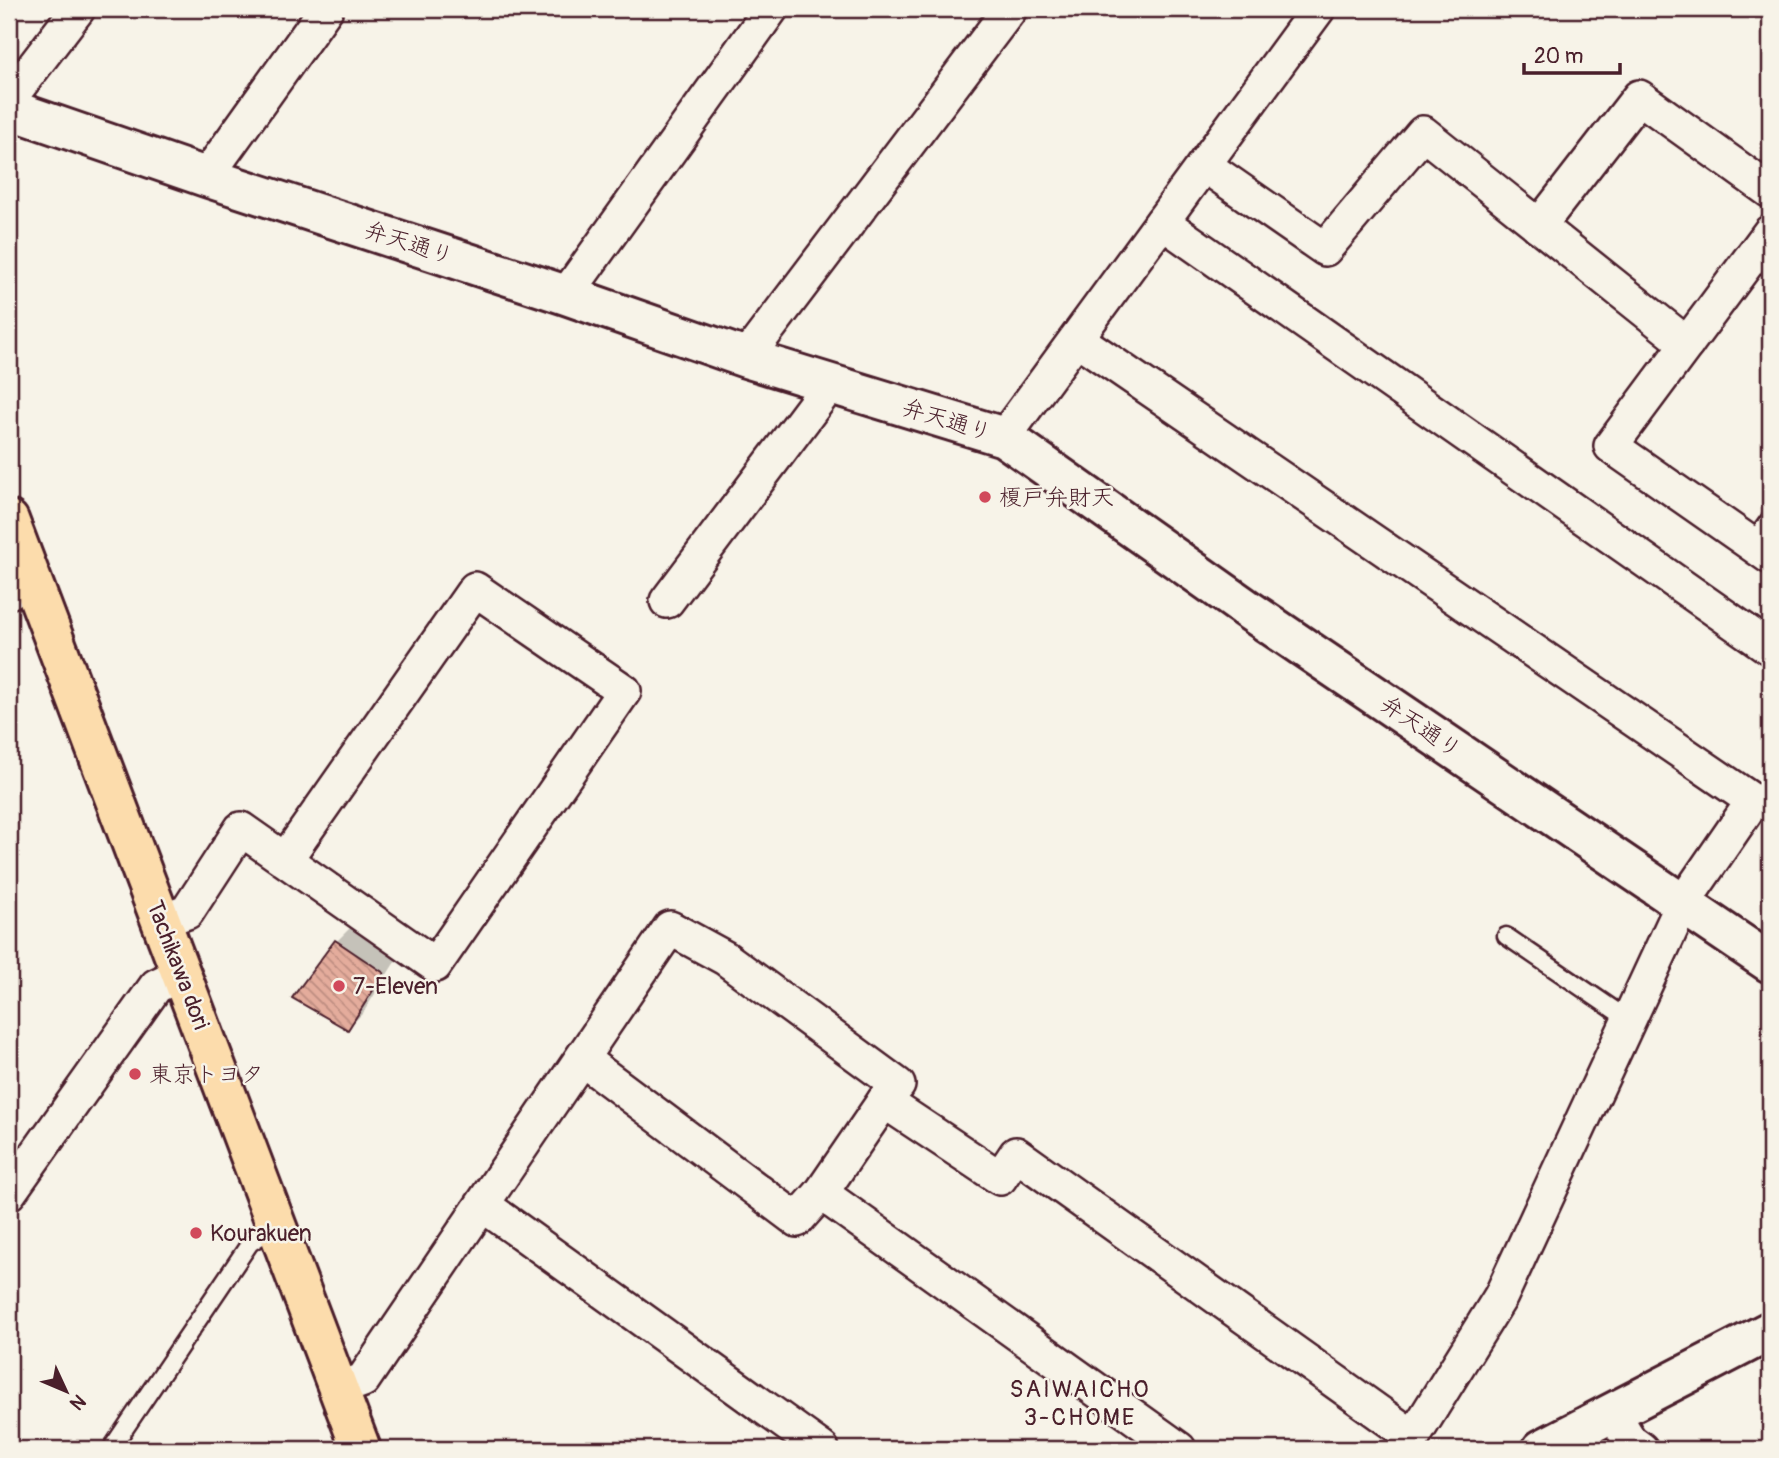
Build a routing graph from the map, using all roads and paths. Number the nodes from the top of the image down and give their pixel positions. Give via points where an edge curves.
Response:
1 (78, 9) edge
2 (326, 9) edge
3 (771, 9) edge
4 (1010, 9) edge
5 (1318, 9) edge
6 (9, 99) edge
7 (9, 109) edge
8 (1204, 165) junction
9 (206, 177) junction
10 (1770, 191) edge
11 (1161, 222) junction
12 (1539, 226) junction
13 (1770, 232) edge
14 (566, 295) junction
15 (1077, 339) junction
16 (1687, 344) junction
17 (746, 358) junction
18 (831, 383) junction
19 (1004, 437) junction
20 (9, 520) edge
21 (1764, 540) edge
22 (18, 580) edge
23 (667, 601) dead end
24 (1770, 648) edge
25 (285, 860) junction
26 (1683, 903) junction
27 (161, 920) junction
28 (1506, 936) dead end
29 (1770, 963) edge
30 (181, 974) junction
31 (1629, 1020) junction
32 (582, 1059) junction
33 (884, 1101) junction
34 (9, 1193) edge
35 (821, 1193) junction
36 (483, 1205) junction
37 (276, 1226) junction
38 (1770, 1332) edge
39 (338, 1389) junction
40 (1613, 1413) junction
41 (1409, 1443) edge
42 (111, 1449) edge
43 (361, 1449) edge
44 (822, 1449) edge
45 (1179, 1449) edge
46 (1542, 1449) edge
47 (1641, 1449) edge

1 - 6 street
2 - 9 street
3 - 14 street
4 - 17 street
5 - 8 street
7 - 9 street, 弁天通り
8 - 11 street
8 - 12 street via 1325,249 1423,133
9 - 14 street, 弁天通り
10 - 12 street via 1639,97
11 - 15 street
11 - 24 street
12 - 16 street
13 - 16 street
14 - 17 street, 弁天通り
15 - 19 street
15 - 26 street via 1753,801
16 - 21 street via 1611,446
17 - 18 street, 弁天通り
18 - 19 street, 弁天通り
18 - 23 street
19 - 26 street, 弁天通り via 1258,617
20 - 22 main road, Tachikawa dori
22 - 27 main road, Tachikawa dori
25 - 25 street via 435,965 624,691 475,589
25 - 27 street via 241,829 187,912
26 - 29 street, 弁天通り
26 - 31 street
27 - 30 main road, Tachikawa dori
28 - 31 lane
30 - 34 street via 156,986
30 - 37 main road, Tachikawa dori
31 - 41 street via 1501,1296
32 - 33 street via 670,928 725,958 898,1085
32 - 35 street via 797,1220
32 - 36 street
33 - 35 street
33 - 41 street via 1000,1178 1016,1154
35 - 45 street
36 - 39 street via 363,1380
36 - 44 street
37 - 39 main road, Tachikawa dori
37 - 42 lane via 250,1243
38 - 40 street
39 - 43 main road, Tachikawa dori
40 - 46 street
40 - 47 street via 1630,1441

